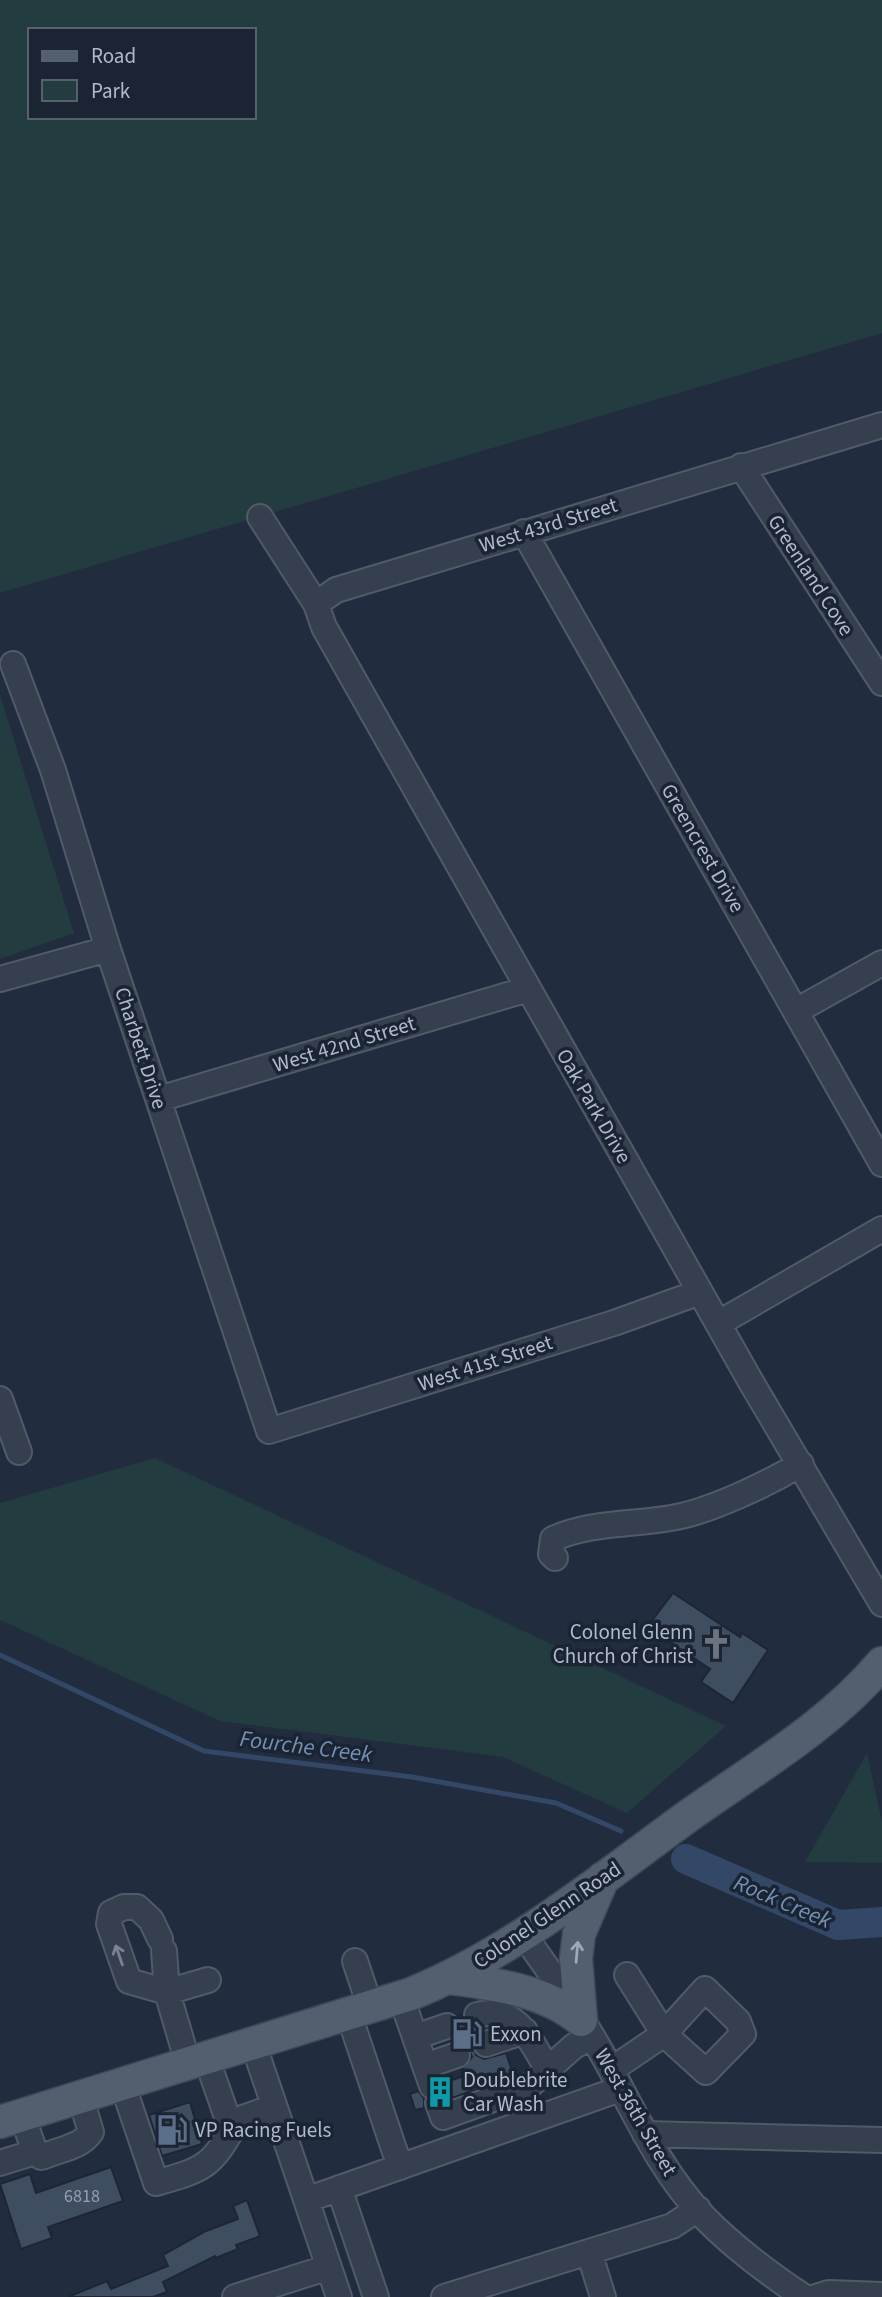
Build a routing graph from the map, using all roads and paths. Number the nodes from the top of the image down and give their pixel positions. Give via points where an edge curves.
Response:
1 (882, 425) edge
2 (741, 466) junction
3 (260, 517) dead end
4 (524, 532) junction
5 (316, 604) junction
6 (13, 664) dead end
7 (882, 683) edge
8 (108, 949) junction
9 (882, 963) edge
10 (0, 979) edge
11 (528, 989) junction
12 (796, 1011) junction
13 (159, 1099) junction
14 (882, 1164) edge
15 (882, 1229) edge
16 (700, 1292) junction
17 (719, 1322) junction
18 (0, 1399) edge
19 (270, 1431) joint
20 (19, 1452) dead end
21 (801, 1464) junction
22 (555, 1558) dead end
23 (882, 1604) edge
24 (882, 1663) edge
25 (603, 1877) junction
26 (523, 1934) junction
27 (355, 1961) dead end
28 (627, 1975) dead end
29 (449, 1978) junction
30 (208, 1980) dead end
31 (401, 1997) junction
32 (359, 2009) junction
33 (587, 2028) junction
34 (481, 2030) tunnel mouth
35 (452, 2040) tunnel mouth
36 (253, 2043) junction
37 (197, 2060) junction
38 (426, 2068) junction
39 (548, 2070) junction
40 (615, 2080) junction
41 (122, 2083) junction
42 (80, 2096) junction
43 (274, 2107) junction
44 (11, 2119) edge
45 (232, 2131) junction
46 (645, 2134) junction
47 (882, 2140) edge
48 (35, 2152) junction
49 (0, 2163) edge
50 (400, 2167) junction
51 (339, 2189) junction
52 (306, 2200) junction
53 (698, 2209) junction
54 (589, 2252) junction
55 (329, 2267) junction
56 (882, 2295) edge
57 (235, 2297) edge
58 (339, 2297) edge
59 (376, 2297) edge
60 (444, 2297) edge
61 (603, 2297) edge
62 (804, 2297) edge
63 (817, 2297) edge

1 - 2 street, West 43rd Street
2 - 4 street, West 43rd Street
2 - 7 street, Greenland Cove
3 - 5 street
4 - 5 street, West 43rd Street via 336,590
4 - 12 street, Greencrest Drive
5 - 11 street, Oak Park Drive via 324,626
6 - 8 street, Charbett Drive
8 - 10 street
8 - 13 street, Charbett Drive
9 - 12 street
11 - 13 street, West 42nd Street
11 - 16 street, Oak Park Drive
12 - 14 street, Greencrest Drive
13 - 19 street, Charbett Drive
15 - 17 street
16 - 17 street, Oak Park Drive
16 - 19 street, West 41st Street
17 - 21 street, Oak Park Drive
18 - 20 street
21 - 22 street via 720,1503 673,1518 570,1531 553,1539 551,1554
21 - 23 street, Oak Park Drive
24 - 25 main road, Colonel Glenn Road via 857,1693
25 - 26 main road, Colonel Glenn Road
33 -> 25 main road via 576,1959 579,1934
26 - 29 main road, Colonel Glenn Road
26 - 33 street, West 36th Street
27 - 32 street
28 - 40 street via 664,2034
29 - 31 main road, Colonel Glenn Road
29 - 33 main road via 539,1995 567,2008
30 - 37 street via 161,1954
31 - 32 main road, Colonel Glenn Road
31 - 38 street
32 - 36 main road, Colonel Glenn Road
32 - 50 street
33 - 39 street
33 - 40 street, West 36th Street
34 - 39 street via 518,2025
35 - 38 street
36 - 37 main road, Colonel Glenn Road
36 - 43 street
37 - 41 main road, Colonel Glenn Road
37 - 45 street
38 - 39 street via 443,2117 529,2086
40 - 46 street, West 36th Street
40 - 50 street
41 - 42 main road, Colonel Glenn Road
41 - 45 street via 156,2183 200,2170
42 - 44 main road, Colonel Glenn Road
42 - 48 street via 89,2136 41,2157
43 - 45 street via 237,2120
43 - 52 street
44 - 48 street
46 - 47 street
46 - 53 street, West 36th Street
48 - 49 street
50 - 51 street
51 - 52 street
51 - 59 street
52 - 55 street
53 - 54 street via 672,2226
53 - 62 street, West 36th Street via 757,2264
54 - 60 street
54 - 61 street
55 - 57 street
55 - 58 street
56 - 63 street via 829,2293

